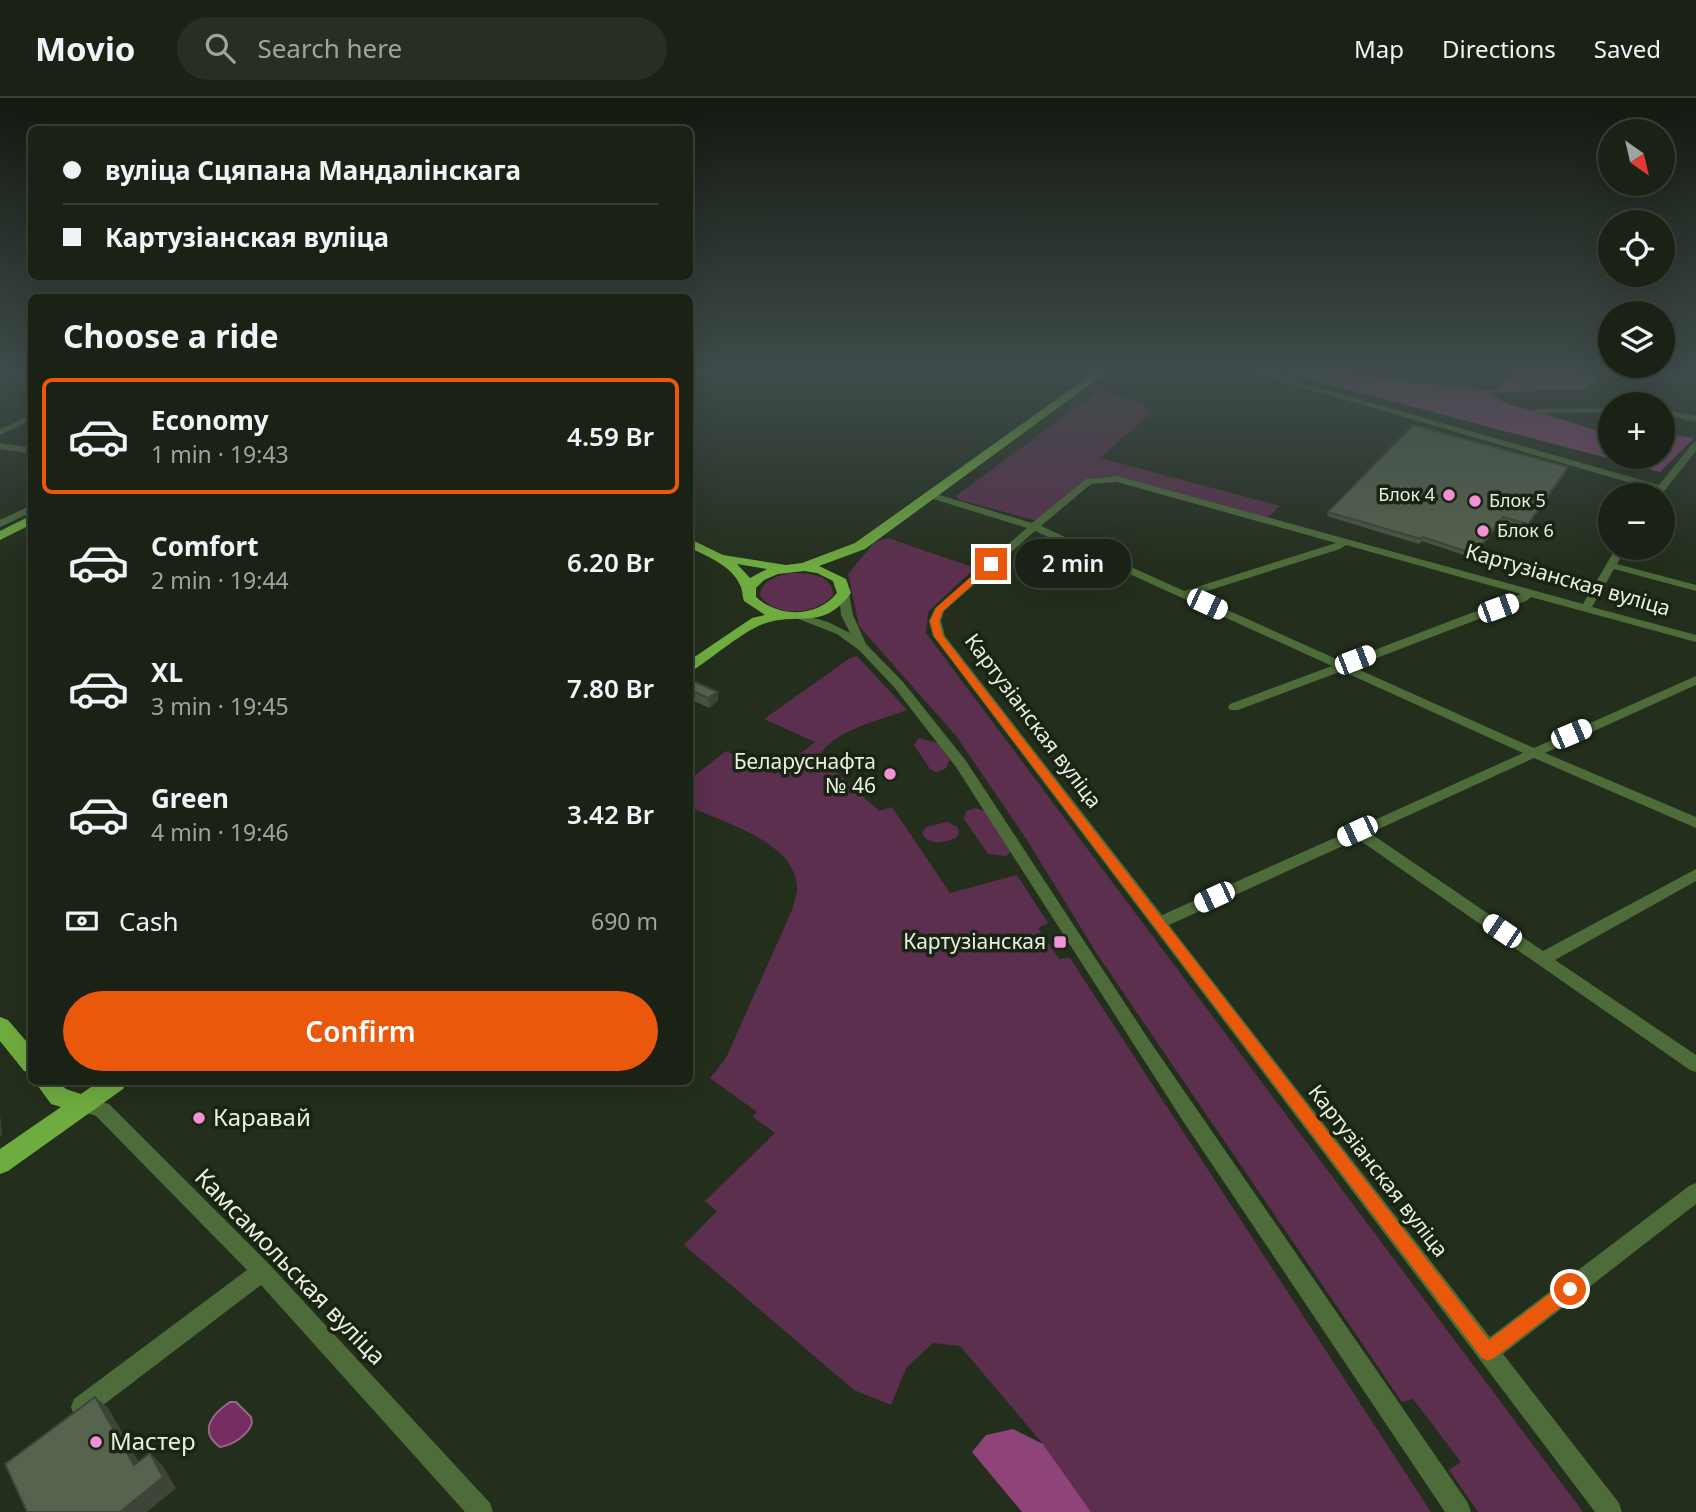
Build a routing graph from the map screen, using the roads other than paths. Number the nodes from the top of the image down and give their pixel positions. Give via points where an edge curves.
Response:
1 (1010, 438) edge
2 (1476, 438) edge
3 (1696, 445) edge
4 (0, 446) edge
5 (28, 450) edge
6 (1628, 483) edge
7 (1665, 483) edge
8 (930, 495) junction
9 (28, 510) edge
10 (28, 521) edge
11 (0, 524) edge
12 (28, 527) edge
13 (1035, 527) junction
14 (0, 536) edge
15 (0, 542) edge
16 (1344, 542) junction
17 (693, 544) edge
18 (860, 545) junction
19 (716, 556) junction
20 (1613, 560) edge
21 (1610, 565) junction
22 (804, 567) junction
23 (788, 568) junction
24 (843, 588) junction
25 (1696, 588) edge
26 (1529, 592) junction
27 (749, 593) junction
28 (1185, 594) junction
29 (1586, 608) junction
30 (791, 616) junction
31 (732, 636) junction
32 (1696, 639) edge
33 (863, 648) junction
34 (693, 664) edge
35 (1342, 666) junction
36 (1696, 680) edge
37 (1234, 707) dead end
38 (1531, 752) junction
39 (1696, 823) edge
40 (1357, 831) junction
41 (1696, 874) edge
42 (1158, 923) junction
43 (1544, 959) junction
44 (0, 1026) edge
45 (28, 1059) edge
46 (1696, 1065) edge
47 (49, 1085) edge
48 (110, 1085) edge
49 (83, 1104) junction
50 (0, 1163) edge
51 (1696, 1192) edge
52 (262, 1271) junction
53 (1488, 1352) junction
54 (64, 1420) edge
55 (481, 1512) edge
56 (1459, 1512) edge
57 (1610, 1512) edge

1 - 8 main road
2 - 6 street
3 - 7 street
4 - 5 street
8 - 13 street
8 - 18 main road
9 - 11 street
10 - 14 main road
12 - 15 main road
13 - 16 street, Картузіанская вуліца via 1089,481 1117,479
13 - 28 street
13 - 42 street, Картузіанская вуліца via 939,610 935,621 939,636
16 - 26 street, Картузіанская вуліца
16 - 28 street
17 - 19 main road
18 - 22 main road
18 - 24 main road via 843,570
19 - 23 main road
19 - 27 main road via 737,570
20 - 21 street
21 - 25 street
21 - 29 street
22 - 23 main road
22 - 24 main road via 834,576
23 - 27 main road via 762,575
24 - 30 main road via 839,601 829,609
24 - 33 street via 847,615
26 - 29 street, Картузіанская вуліца
26 - 35 street via 1522,599
27 - 30 main road via 762,610
27 - 31 main road via 747,612
28 - 35 street
29 - 32 street, Картузіанская вуліца
30 - 31 main road via 763,619
30 - 33 street via 837,630
31 - 34 main road
33 - 56 street via 970,775 1097,976
35 - 37 street
35 - 38 street
36 - 38 street
38 - 39 street
38 - 40 street
40 - 42 street
40 - 43 street
41 - 43 street
42 - 53 street, Картузіанская вуліца
43 - 46 street
44 - 45 main road
47 - 49 main road, Камсамольская вуліца via 59,1097
48 - 49 main road
49 - 50 main road
49 - 52 street, Камсамольская вуліца via 102,1110
51 - 53 street
52 - 54 street
52 - 55 street, Камсамольская вуліца
53 - 57 street, Картузіанская вуліца

